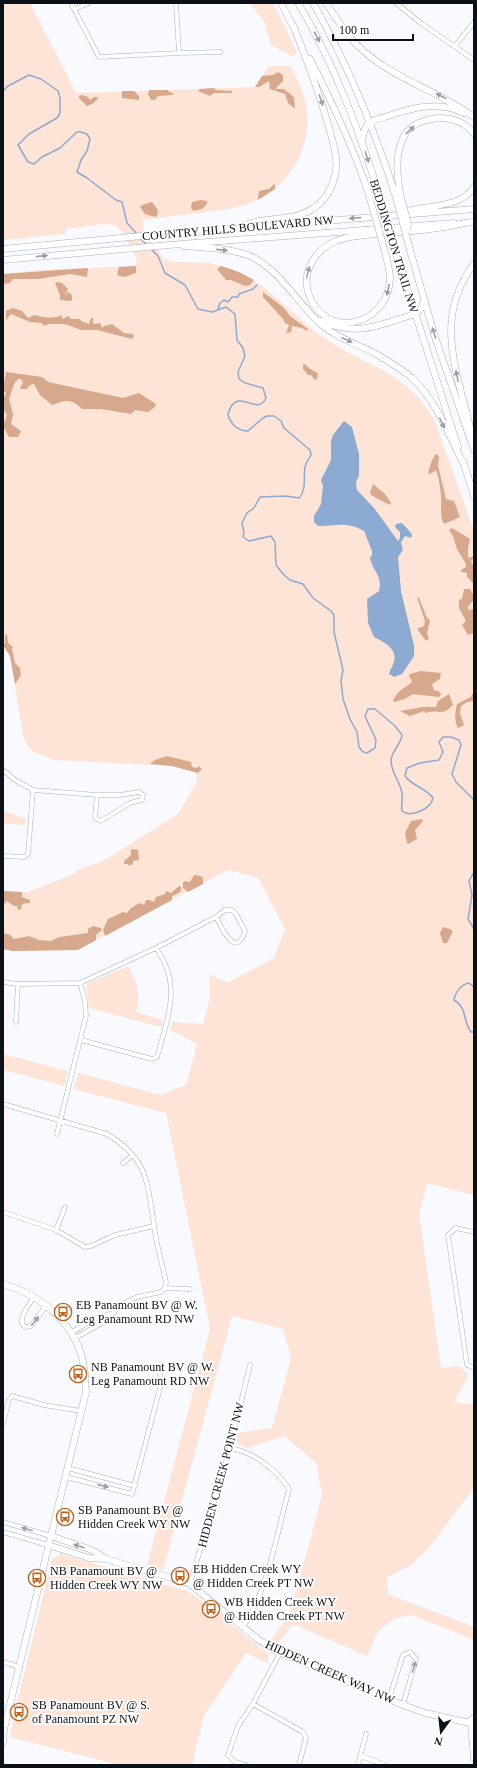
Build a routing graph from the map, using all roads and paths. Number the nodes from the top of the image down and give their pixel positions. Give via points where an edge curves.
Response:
1 (71, 3) edge
2 (89, 3) edge
3 (176, 3) edge
4 (281, 3) edge
5 (298, 3) edge
6 (313, 3) edge
7 (326, 3) edge
8 (396, 3) edge
9 (75, 10) junction
10 (474, 22) edge
11 (293, 25) junction
12 (455, 46) junction
13 (221, 52) dead end
14 (179, 54) junction
15 (474, 60) edge
16 (474, 117) edge
17 (369, 122) junction
18 (474, 134) edge
19 (362, 141) junction
20 (474, 187) edge
21 (398, 193) junction
22 (474, 208) edge
23 (394, 216) junction
24 (467, 222) junction
25 (474, 222) edge
26 (241, 227) junction
27 (169, 244) junction
28 (3, 249) edge
29 (3, 260) edge
30 (474, 264) edge
31 (424, 301) junction
32 (415, 314) junction
33 (315, 318) junction
34 (472, 441) junction
35 (474, 450) edge
36 (464, 465) junction
37 (474, 496) edge
38 (3, 770) edge
39 (33, 790) junction
40 (97, 795) junction
41 (3, 856) edge
42 (216, 917) junction
43 (156, 948) junction
44 (3, 982) edge
45 (80, 983) junction
46 (18, 984) junction
47 (16, 1022) dead end
48 (81, 1040) junction
49 (3, 1104) edge
50 (60, 1121) junction
51 (57, 1134) dead end
52 (133, 1154) junction
53 (123, 1163) dead end
54 (65, 1208) dead end
55 (3, 1212) edge
56 (154, 1226) junction
57 (56, 1230) junction
58 (474, 1232) edge
59 (3, 1284) edge
60 (165, 1288) junction
61 (190, 1289) dead end
62 (33, 1298) junction
63 (46, 1306) junction
64 (110, 1314) junction
65 (73, 1335) junction
66 (160, 1365) dead end
67 (250, 1365) dead end
68 (474, 1368) edge
69 (81, 1411) junction
70 (3, 1424) edge
71 (230, 1448) junction
72 (68, 1468) junction
73 (66, 1477) junction
74 (135, 1486) junction
75 (3, 1522) edge
76 (3, 1532) edge
77 (51, 1536) junction
78 (48, 1545) junction
79 (106, 1559) junction
80 (190, 1584) junction
81 (243, 1627) junction
82 (280, 1653) junction
83 (3, 1662) edge
84 (21, 1667) junction
85 (389, 1699) junction
86 (254, 1704) junction
87 (403, 1705) junction
88 (472, 1720) edge
89 (474, 1732) edge
90 (366, 1734) dead end
91 (472, 1740) junction
92 (3, 1742) edge
93 (361, 1756) junction
94 (474, 1758) edge
95 (246, 1765) edge
96 (299, 1765) edge
97 (358, 1765) edge
98 (386, 1765) edge

1 - 9 street
2 - 9 street
3 - 14 street
4 - 11 main road
5 -> 19 main road, BEDDINGTON TRAIL NW via 337,77
6 - 17 main road, BEDDINGTON TRAIL NW via 349,74
16 -> 7 main road via 369,56 350,37
8 - 12 street
9 - 14 street via 99,57
10 - 12 street
11 -> 24 main road, bridge via 358,160 369,195 385,252 390,276 388,291 382,304 363,320 352,323 340,322 326,317 315,307 306,284 307,274 314,257 331,243 351,236 445,227
11 -> 26 main road via 324,107 335,152 335,175 325,198 313,208 298,215 250,222
12 - 15 street
13 - 14 street
16 - 17 main road via 444,107 422,106
17 - 19 main road
17 - 21 main road, BEDDINGTON TRAIL NW
21 -> 18 main road via 398,157 404,137 415,125 431,119 445,119 463,124
19 -> 32 main road, BEDDINGTON TRAIL NW, bridge
20 - 23 main road via 454,202 410,209
21 - 31 main road, BEDDINGTON TRAIL NW, bridge
22 - 23 main road, COUNTRY HILLS BOULEVARD NW
23 -> 26 main road, COUNTRY HILLS BOULEVARD NW
24 - 25 main road, COUNTRY HILLS BOULEVARD NW
24 - 27 main road, COUNTRY HILLS BOULEVARD NW
26 - 28 main road, COUNTRY HILLS BOULEVARD NW
29 -> 27 main road, COUNTRY HILLS BOULEVARD NW
27 -> 33 main road via 250,256 278,277 300,305
34 -> 30 main road via 455,367 450,325 457,293
31 - 32 main road via 421,309
34 -> 31 main road, BEDDINGTON TRAIL NW
32 - 33 main road via 356,330 337,327
32 - 36 main road, BEDDINGTON TRAIL NW
33 -> 36 main road via 327,330 379,356 411,377 428,396
34 - 35 main road, BEDDINGTON TRAIL NW
36 - 37 main road, BEDDINGTON TRAIL NW
38 - 39 street
39 - 40 street
39 - 41 street via 28,854 24,858
40 - 40 street via 95,818 101,821 130,803 142,800 143,795 139,792
42 - 42 street via 227,939 233,942 243,937 245,931 232,910 225,910
42 - 43 street
43 - 45 street
43 - 48 street via 166,965 171,1002 157,1057 152,1059
44 - 46 street
45 - 46 street
45 - 48 street via 86,1016
46 - 47 street
48 - 50 street
49 - 50 street
50 - 51 street
50 - 52 street via 107,1134
52 - 53 street
52 - 56 street via 143,1169
54 - 57 street
55 - 57 street
56 - 57 street via 115,1235 85,1247
56 - 60 street via 166,1282
58 - 68 street via 456,1228 448,1235 467,1365
59 - 62 main road
60 - 61 street
60 - 64 street via 161,1292 137,1297
62 - 63 main road
62 -> 63 street via 23,1316 23,1326 31,1326
63 - 65 main road via 63,1320
64 - 65 street via 97,1318
64 - 65 street via 104,1322
65 - 69 main road via 84,1367 86,1392
66 - 74 street via 160,1388
67 - 71 street, HIDDEN CREEK POINT NW
69 - 70 street via 12,1396
69 - 72 main road
71 - 80 street, HIDDEN CREEK POINT NW
71 - 81 street via 247,1452 283,1479 289,1489 261,1594
72 - 73 main road
72 - 74 street
73 -> 74 street via 132,1494
73 - 77 main road
77 -> 75 street
76 - 78 street
77 - 78 main road
79 -> 77 main road, HIDDEN CREEK WAY NW via 92,1550
78 - 79 main road, HIDDEN CREEK WAY NW via 89,1558
78 - 84 main road
79 - 80 main road, HIDDEN CREEK WAY NW
80 - 81 main road, HIDDEN CREEK WAY NW
81 - 82 main road, HIDDEN CREEK WAY NW
82 - 85 main road, HIDDEN CREEK WAY NW
82 - 86 street
83 - 84 street
84 - 92 main road via 4,1729
85 - 87 main road, HIDDEN CREEK WAY NW
87 -> 85 street via 416,1659 410,1652 403,1655
86 - 95 street via 238,1726 228,1755 235,1762
86 - 96 street via 303,1732 306,1738
87 - 88 main road, HIDDEN CREEK WAY NW via 432,1715
88 - 91 main road
89 - 91 main road
90 - 93 street
91 - 94 main road
93 - 97 street
93 - 98 street

